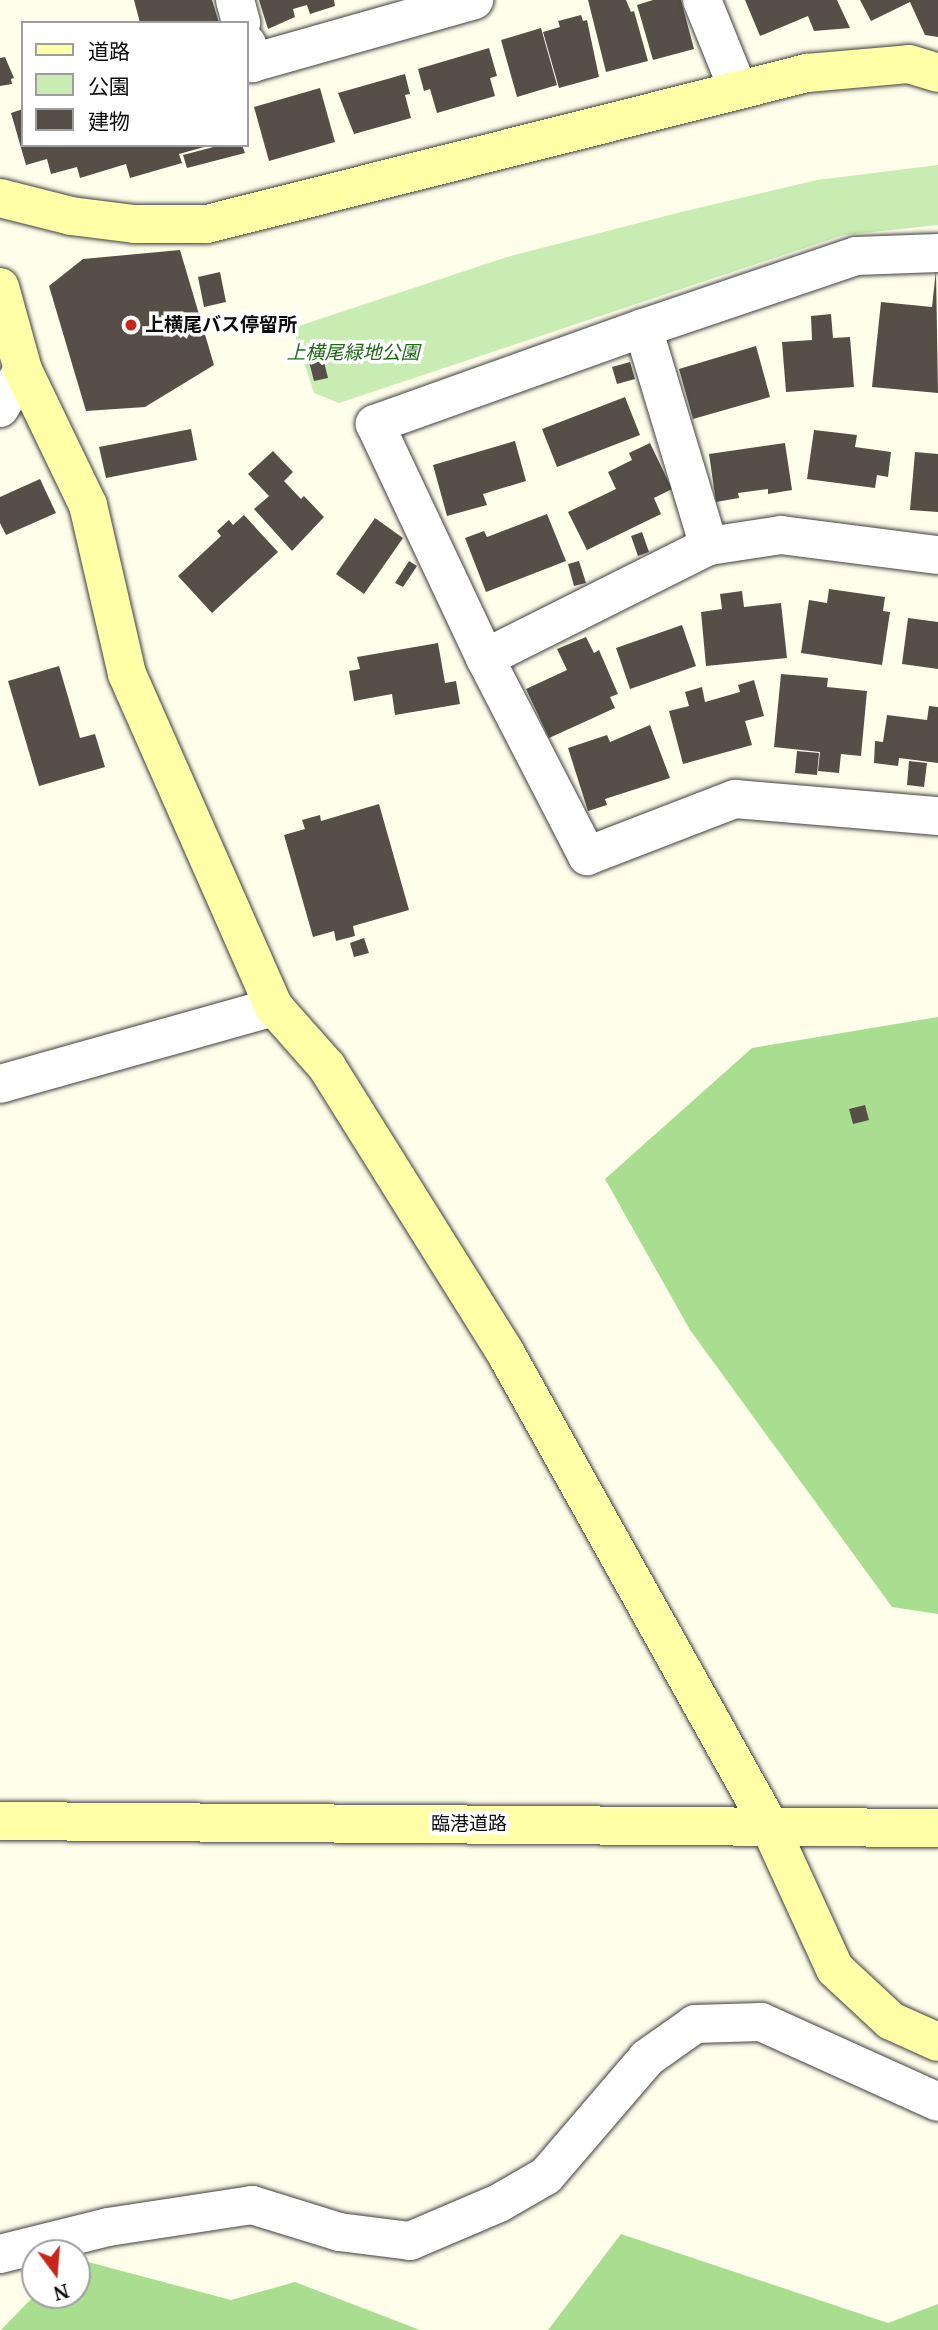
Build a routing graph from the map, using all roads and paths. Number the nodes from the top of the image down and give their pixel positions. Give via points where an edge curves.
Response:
1 (235, 0) edge
2 (474, 0) edge
3 (702, 0) edge
4 (240, 21) edge
5 (248, 48) edge
6 (938, 73) edge
7 (738, 89) junction
8 (0, 198) edge
9 (938, 253) edge
10 (0, 287) edge
11 (643, 328) junction
12 (12, 374) edge
13 (0, 408) edge
14 (709, 545) junction
15 (938, 555) edge
16 (485, 658) junction
17 (938, 816) edge
18 (274, 1007) junction
19 (0, 1084) edge
20 (0, 1821) edge
21 (769, 1825) junction
22 (938, 1828) edge
23 (938, 2042) edge
24 (938, 2102) edge
25 (0, 2254) edge

1 - 4 street
2 - 5 street via 252,63
3 - 7 street
6 - 7 street via 909,64 807,73
7 - 8 street via 207,224 71,216
9 - 11 street via 856,256
10 - 12 street
11 - 14 street
11 - 16 street via 375,424
12 - 13 street
12 - 18 street via 88,505 127,674
14 - 15 street via 781,535
14 - 16 street
16 - 17 street via 587,856 734,799
18 - 19 street
18 - 21 street via 327,1067 505,1352
20 - 21 street, 臨港道路
21 - 22 street, 臨港道路
21 - 23 street via 835,1969 891,2021
24 - 25 street via 761,2022 695,2024 647,2058 547,2176 499,2203 410,2241 339,2232 252,2205 108,2227

